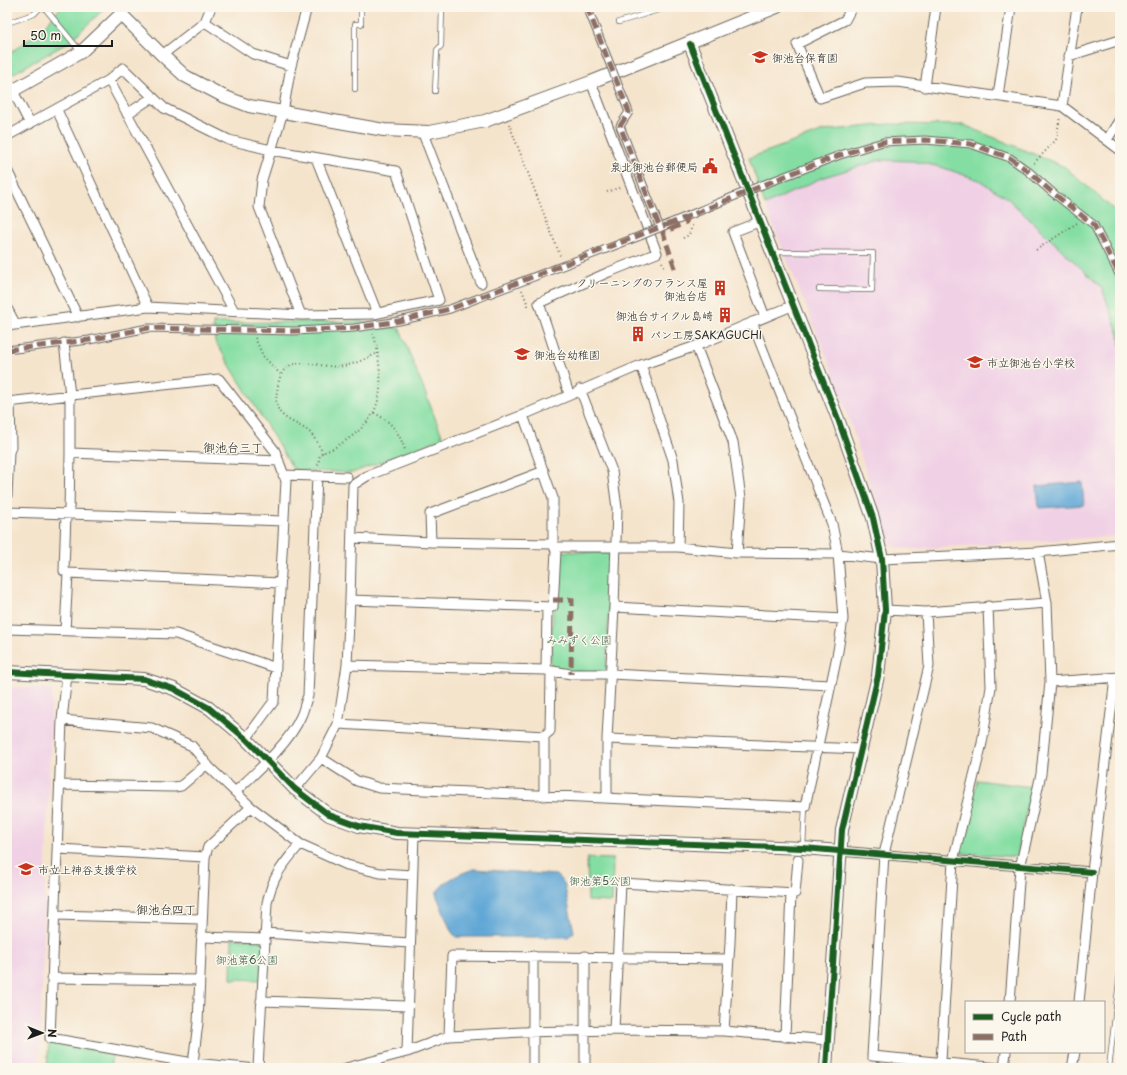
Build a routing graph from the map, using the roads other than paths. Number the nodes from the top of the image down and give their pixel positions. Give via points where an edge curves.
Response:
1 (41, 7) edge
2 (44, 7) edge
3 (211, 7) edge
4 (307, 7) edge
5 (361, 7) edge
6 (442, 7) edge
7 (587, 7) edge
8 (649, 7) edge
9 (668, 7) edge
10 (777, 7) edge
11 (852, 7) edge
12 (936, 7) edge
13 (1011, 7) edge
14 (1077, 7) edge
15 (123, 10) edge
16 (648, 13) junction
17 (205, 22) junction
18 (619, 22) dead end
19 (7, 23) edge
20 (1120, 40) edge
21 (690, 44) junction
22 (81, 52) junction
23 (162, 55) junction
24 (1069, 56) junction
25 (292, 66) junction
26 (109, 80) junction
27 (592, 82) junction
28 (925, 87) junction
29 (354, 89) dead end
30 (435, 91) dead end
31 (10, 93) edge
32 (998, 96) junction
33 (152, 97) junction
34 (1062, 106) junction
35 (57, 110) junction
36 (283, 112) junction
37 (127, 114) junction
38 (1120, 119) edge
39 (30, 124) junction
40 (422, 131) junction
41 (7, 136) edge
42 (1107, 140) junction
43 (271, 150) junction
44 (1120, 150) edge
45 (316, 158) junction
46 (7, 170) edge
47 (761, 221) junction
48 (661, 228) junction
49 (773, 252) junction
50 (1120, 276) edge
51 (481, 283) dead end
52 (819, 289) dead end
53 (794, 305) junction
54 (148, 307) junction
55 (7, 308) edge
56 (234, 311) junction
57 (377, 313) junction
58 (301, 315) junction
59 (78, 317) junction
60 (765, 317) junction
61 (752, 322) junction
62 (11, 326) edge
63 (64, 343) junction
64 (696, 346) junction
65 (7, 350) edge
66 (641, 365) junction
67 (580, 389) junction
68 (569, 394) junction
69 (70, 395) junction
70 (9, 402) edge
71 (523, 415) junction
72 (8, 452) edge
73 (70, 453) junction
74 (279, 461) junction
75 (544, 471) junction
76 (283, 475) junction
77 (317, 476) junction
78 (347, 477) dead end
79 (7, 496) edge
80 (7, 512) edge
81 (67, 513) junction
82 (284, 521) junction
83 (352, 538) junction
84 (431, 542) junction
85 (1120, 544) edge
86 (554, 545) junction
87 (678, 547) junction
88 (615, 548) junction
89 (1038, 552) junction
90 (737, 553) junction
91 (838, 554) junction
92 (882, 559) junction
93 (68, 573) junction
94 (280, 583) junction
95 (350, 600) junction
96 (1047, 603) junction
97 (988, 606) junction
98 (614, 607) junction
99 (547, 608) junction
100 (885, 610) junction
101 (926, 612) junction
102 (842, 619) junction
103 (7, 629) edge
104 (64, 630) junction
105 (347, 665) junction
106 (276, 668) junction
107 (549, 671) junction
108 (7, 672) edge
109 (611, 674) junction
110 (67, 675) junction
111 (1117, 677) edge
112 (1050, 682) junction
113 (830, 685) junction
114 (62, 720) junction
115 (338, 724) junction
116 (544, 736) junction
117 (246, 739) junction
118 (607, 739) junction
119 (819, 747) junction
120 (861, 749) junction
121 (321, 758) junction
122 (267, 760) junction
123 (207, 764) junction
124 (60, 785) junction
125 (295, 789) junction
126 (235, 792) junction
127 (544, 796) junction
128 (607, 797) junction
129 (251, 807) junction
130 (806, 807) junction
131 (414, 834) junction
132 (300, 844) junction
133 (803, 848) junction
134 (58, 849) junction
135 (840, 851) junction
136 (884, 854) junction
137 (205, 857) junction
138 (798, 860) dead end
139 (953, 861) junction
140 (1020, 868) junction
141 (1092, 872) junction
142 (412, 875) junction
143 (732, 889) junction
144 (791, 893) junction
145 (55, 915) junction
146 (201, 919) junction
147 (265, 936) junction
148 (201, 937) junction
149 (409, 943) junction
150 (533, 956) junction
151 (585, 956) junction
152 (617, 957) junction
153 (728, 958) junction
154 (1120, 973) edge
155 (53, 978) junction
156 (199, 980) junction
157 (261, 1001) junction
158 (1010, 1001) edge
159 (1079, 1001) edge
160 (407, 1006) junction
161 (614, 1030) junction
162 (585, 1031) junction
163 (724, 1031) junction
164 (534, 1032) junction
165 (449, 1036) junction
166 (786, 1036) junction
167 (828, 1040) junction
168 (407, 1052) junction
169 (1006, 1053) edge
170 (1075, 1053) edge
171 (941, 1061) junction
172 (193, 1063) junction
173 (248, 1068) edge
174 (258, 1068) edge
175 (346, 1068) edge
176 (533, 1068) edge
177 (585, 1068) edge
178 (826, 1068) edge
179 (999, 1068) edge
180 (1004, 1068) edge
181 (1072, 1068) edge
182 (1109, 1068) edge

1 - 19 lane via 34,14
2 - 22 lane
3 - 17 street
4 - 25 street
5 - 29 lane via 361,24 355,24
6 - 30 lane via 441,46 437,50
7 - 48 street, bridge via 629,112 620,126
8 - 16 lane
9 - 16 lane
10 - 21 street
11 - 28 street via 845,20 797,44 820,98 865,83 898,82
12 - 28 street
13 - 32 street
14 - 24 street
15 - 22 street
15 - 23 street
16 - 18 lane
17 - 23 street
17 - 25 street via 253,54
20 - 24 street
21 - 27 street
21 - 47 street
22 - 31 street
23 - 36 street via 185,76 223,96 249,106
24 - 34 street
25 - 36 street
26 - 33 street via 123,68
26 - 35 street
26 - 37 street
27 - 40 street via 485,121 429,132
27 - 68 street via 657,253 539,303
28 - 32 street
31 - 39 street
32 - 34 street
33 - 37 street
33 - 43 street via 164,108 229,140
34 - 42 street
35 - 39 street
35 - 54 street
36 - 40 street via 384,130
36 - 43 street
37 - 56 street
38 - 42 street
39 - 41 street
40 - 51 street
42 - 44 street
43 - 45 street
43 - 58 street via 262,180 259,206
45 - 57 street
45 - 57 street via 396,171 439,300
46 - 59 street
47 - 49 street
47 - 60 street via 733,232
48 - 50 street, bridge via 840,154 883,142 924,140 971,144 1010,158 1094,225
48 - 63 street, bridge via 450,309 370,326 295,331 148,328
49 - 52 lane via 873,253 872,290
49 - 53 street
53 - 60 street
53 - 92 street via 873,518
54 - 56 street
54 - 59 street
55 - 62 street
56 - 58 street
57 - 58 street
59 - 62 street
60 - 61 street
61 - 64 street
61 - 91 street via 832,524
63 - 65 street
63 - 69 street
64 - 66 street
64 - 90 street via 733,442 741,498
66 - 67 street
66 - 87 street via 672,460 679,503
67 - 68 street
67 - 88 street via 612,471 617,508
68 - 71 street
69 - 70 street
69 - 73 street
69 - 74 street via 219,378 275,451
70 - 72 street via 11,447
71 - 75 street
71 - 83 street via 367,476 352,485
72 - 79 street
73 - 74 street
73 - 81 street
74 - 76 street
75 - 84 street via 430,514
75 - 86 street via 553,498
76 - 77 street
76 - 82 street via 286,481
77 - 78 street
77 - 122 street via 308,696 301,717
80 - 81 street
81 - 82 street
81 - 93 street via 64,570
82 - 94 street
83 - 84 street
83 - 95 street
84 - 86 street
85 - 89 street
86 - 88 street
86 - 99 street via 553,607
87 - 88 street
87 - 90 street
88 - 98 street
89 - 92 street
89 - 96 street
90 - 91 street
91 - 92 street
91 - 102 street
92 - 100 street
93 - 94 street
93 - 104 street
94 - 106 street
95 - 99 street
95 - 105 street
96 - 97 street
96 - 112 street
97 - 101 street
97 - 139 street via 991,687 982,743
98 - 102 street
98 - 109 street
99 - 107 street
100 - 101 street
100 - 120 street via 878,676
101 - 136 street via 929,666
102 - 113 street
103 - 104 street
104 - 106 street via 176,634
105 - 107 street
105 - 115 street
106 - 117 street via 274,701
107 - 109 street
107 - 116 street via 550,731
108 - 110 street
109 - 113 street
109 - 118 street
110 - 114 street
110 - 117 street via 144,679 174,689 209,708
111 - 112 street
111 - 141 street
112 - 140 street via 1041,774
113 - 119 street
114 - 123 street via 152,728 192,746
114 - 124 street
115 - 116 street
115 - 121 street
116 - 127 street
117 - 122 street
118 - 119 street
118 - 128 street
119 - 120 street
119 - 130 street
120 - 135 street via 842,830
121 - 125 street
121 - 127 street via 357,781 379,788
122 - 125 street
122 - 126 street
123 - 124 street via 174,788
123 - 126 street
124 - 134 street
125 - 131 street via 329,815 359,826
126 - 129 street
127 - 128 street
128 - 130 street
129 - 132 street
129 - 137 street via 208,847
130 - 133 lane
131 - 133 street
131 - 142 street
132 - 142 street via 347,865 380,873
132 - 147 street via 271,884 266,903
133 - 135 street
134 - 137 street
134 - 145 street
135 - 136 street
135 - 167 street
136 - 139 street
136 - 171 street via 872,1056
137 - 146 street
138 - 144 street via 795,893
139 - 140 street
139 - 171 street
140 - 141 street
140 - 158 street
141 - 159 street
142 - 149 street
143 - 144 street
143 - 152 street via 621,883
143 - 153 street
144 - 166 street
145 - 146 street
145 - 155 street
146 - 148 street
147 - 148 street
147 - 149 street
147 - 157 street
148 - 156 street
149 - 160 street
150 - 151 street
150 - 164 street
150 - 165 street via 452,956
151 - 152 street
151 - 162 street
152 - 153 street
152 - 161 street
153 - 163 street
154 - 182 lane
155 - 156 street
155 - 172 street via 50,1038
156 - 172 street via 198,1023
157 - 160 street
157 - 174 street
160 - 168 street
161 - 162 street
161 - 163 street
162 - 164 street
162 - 177 street
163 - 166 street
164 - 165 street
164 - 176 street
165 - 168 street
166 - 167 street
167 - 178 street
168 - 175 street
169 - 180 street
170 - 181 street
171 - 179 street
172 - 173 street

